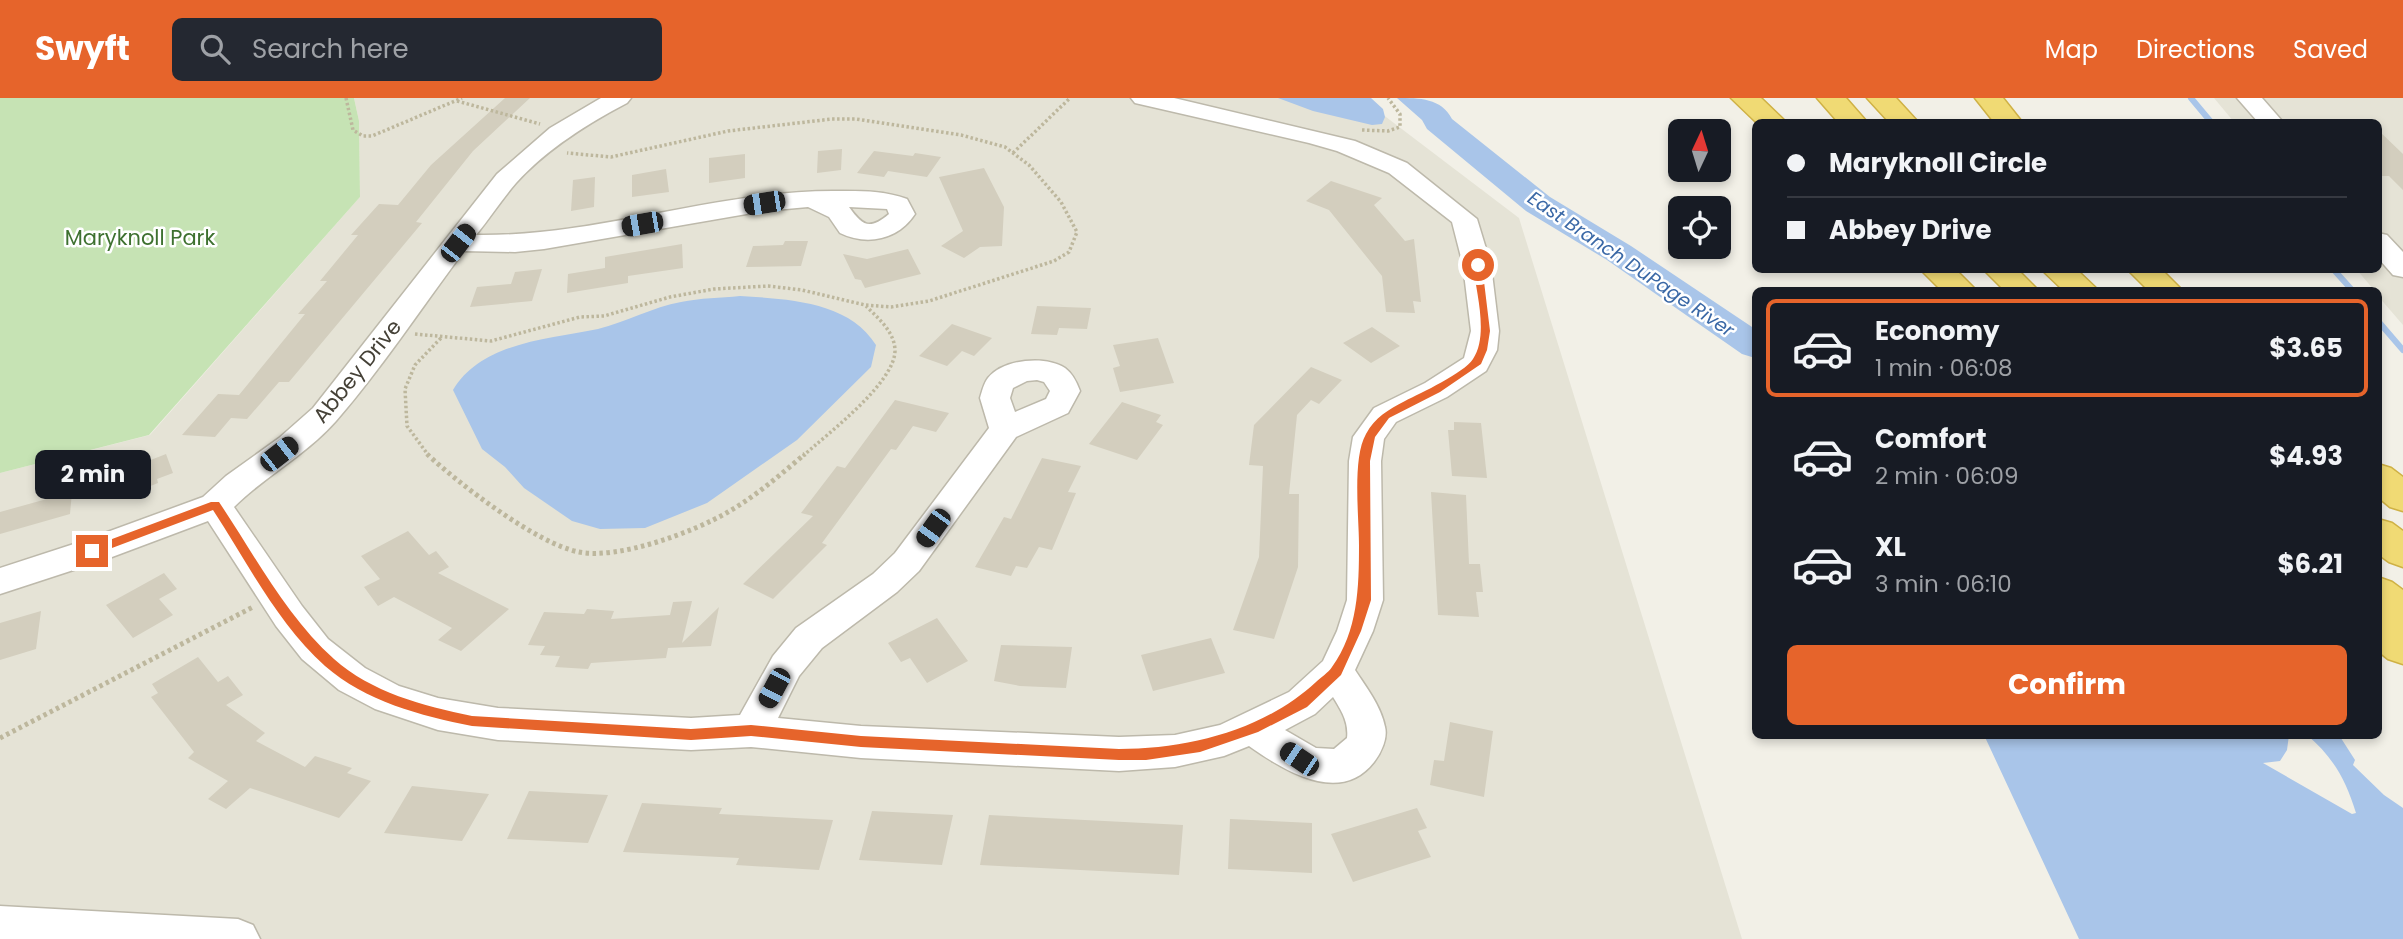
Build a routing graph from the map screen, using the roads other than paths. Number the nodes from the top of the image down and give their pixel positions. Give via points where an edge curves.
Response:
1 (619, 98) edge
2 (1143, 98) edge
3 (1745, 98) edge
4 (1832, 98) edge
5 (1881, 98) edge
6 (1989, 98) edge
7 (2249, 98) edge
8 (1769, 119) edge
9 (1850, 119) edge
10 (1901, 119) edge
11 (2006, 119) edge
12 (2268, 119) edge
13 (811, 199) dead end
14 (458, 243) junction
15 (2382, 245) edge
16 (2403, 269) edge
17 (1940, 273) edge
18 (2003, 273) edge
19 (2062, 273) edge
20 (2147, 273) edge
21 (1957, 287) edge
22 (2019, 287) edge
23 (2078, 287) edge
24 (2163, 287) edge
25 (1005, 429) dead end
26 (2382, 480) edge
27 (2403, 497) edge
28 (215, 505) junction
29 (2382, 536) edge
30 (2403, 552) edge
31 (0, 581) edge
32 (2382, 596) edge
33 (2403, 612) edge
34 (2382, 631) edge
35 (2403, 648) edge
36 (1336, 671) junction
37 (1253, 728) junction
38 (751, 731) junction
39 (0, 926) edge
40 (238, 939) edge

1 - 14 street, Abbey Drive via 536,150 506,180
2 - 36 street via 1315,137 1366,154 1425,187 1464,219 1469,231 1478,265 1482,350 1476,364 1385,415 1369,437 1365,600
3 - 8 highway
4 - 9 highway
5 - 10 highway
6 - 11 highway
7 - 12 street
13 - 14 street via 544,241
14 - 28 street, Abbey Drive via 317,422
15 - 16 street
17 - 21 highway
18 - 22 highway
19 - 23 highway
20 - 24 highway
25 - 38 street via 907,562 809,638 786,666
26 - 27 highway
28 - 31 street, Abbey Drive
28 - 38 street via 315,649 352,679 388,698 438,714 512,725 691,734
29 - 30 highway
32 - 33 highway
34 - 35 highway
36 - 37 street via 1302,703
36 - 37 street via 1365,720 1364,745 1356,756 1344,763 1313,765
37 - 38 street via 1200,747 1146,754 861,742
39 - 40 street

